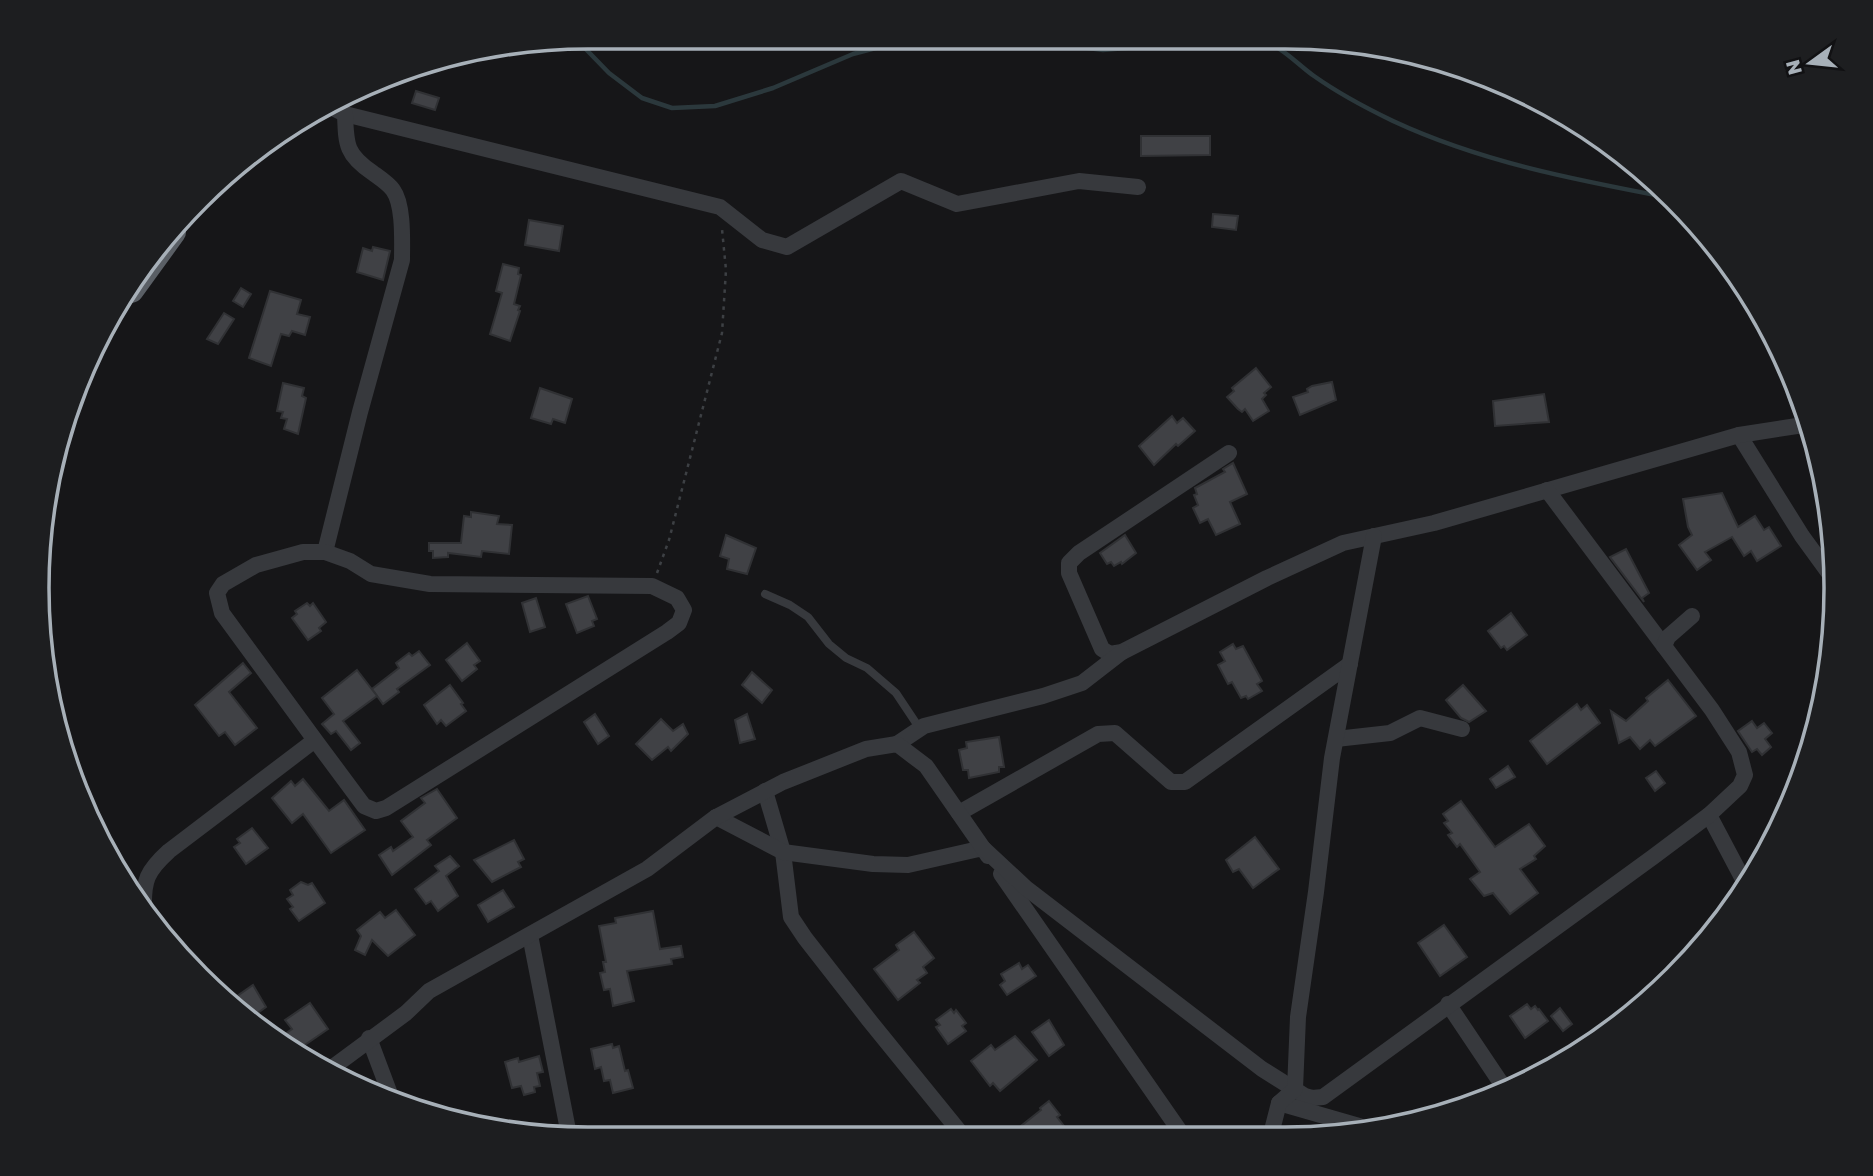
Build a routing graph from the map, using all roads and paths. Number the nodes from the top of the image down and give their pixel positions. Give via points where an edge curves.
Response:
1 (338, 111) edge
2 (345, 114) junction
3 (1139, 187) dead end
4 (720, 207) junction
5 (1799, 426) edge
6 (1739, 435) junction
7 (1228, 453) dead end
8 (1547, 490) junction
9 (1374, 536) junction
10 (325, 552) junction
11 (1823, 565) edge
12 (652, 586) junction
13 (765, 594) dead end
14 (1692, 616) dead end
15 (1664, 646) junction
16 (1122, 652) junction
17 (1350, 664) junction
18 (920, 729) junction
19 (1462, 729) dead end
20 (1336, 739) junction
21 (315, 740) junction
22 (897, 744) junction
23 (765, 791) junction
24 (959, 813) junction
25 (1709, 815) junction
26 (716, 817) junction
27 (983, 848) junction
28 (783, 852) junction
29 (1741, 875) edge
30 (144, 893) edge
31 (530, 935) junction
32 (1448, 1004) junction
33 (369, 1038) junction
34 (336, 1064) edge
35 (1500, 1082) edge
36 (388, 1088) edge
37 (1295, 1089) junction
38 (1279, 1103) junction
39 (1348, 1123) edge
40 (567, 1126) edge
41 (957, 1127) edge
42 (1176, 1127) edge
43 (1273, 1127) edge

1 - 2 street
2 - 4 street
2 - 10 street via 346,141 357,163 397,198 402,260
3 - 4 street via 1079,181 957,204 901,181 788,247 762,240
4 - 12 path via 726,271 722,333 669,540
5 - 6 street
6 - 8 street
6 - 11 street
7 - 16 street via 1069,563 1069,573 1102,649 1110,654
8 - 9 street
8 - 15 street
9 - 16 street via 1343,543
9 - 17 street
10 - 12 street via 371,574 430,584
10 - 21 street via 303,552 256,565 223,584 217,593 222,613
12 - 21 street via 677,598 684,610 679,623 386,808 376,811 364,806
13 - 18 lane via 808,617 837,651 897,693
14 - 15 street
15 - 25 street via 1726,729 1743,765 1740,786
16 - 18 street via 1082,683
17 - 20 street
17 - 24 street via 1185,782 1171,782 1115,733 1098,733
18 - 22 street
19 - 20 street via 1420,718 1390,733
20 - 37 street via 1298,1017
21 - 30 street via 153,865
22 - 23 street via 866,749
22 - 24 street via 926,766
23 - 26 street
23 - 28 street
24 - 27 street
25 - 29 street
25 - 32 street
26 - 28 street
26 - 31 street via 647,869
27 - 28 street via 908,865
27 - 37 street via 1026,888 1262,1069
27 - 42 street
28 - 41 street via 791,917
31 - 33 street via 429,991
31 - 40 street
32 - 35 street
32 - 37 street via 1323,1097 1312,1098
33 - 34 street
33 - 36 street
37 - 38 street
38 - 39 street
38 - 43 street

